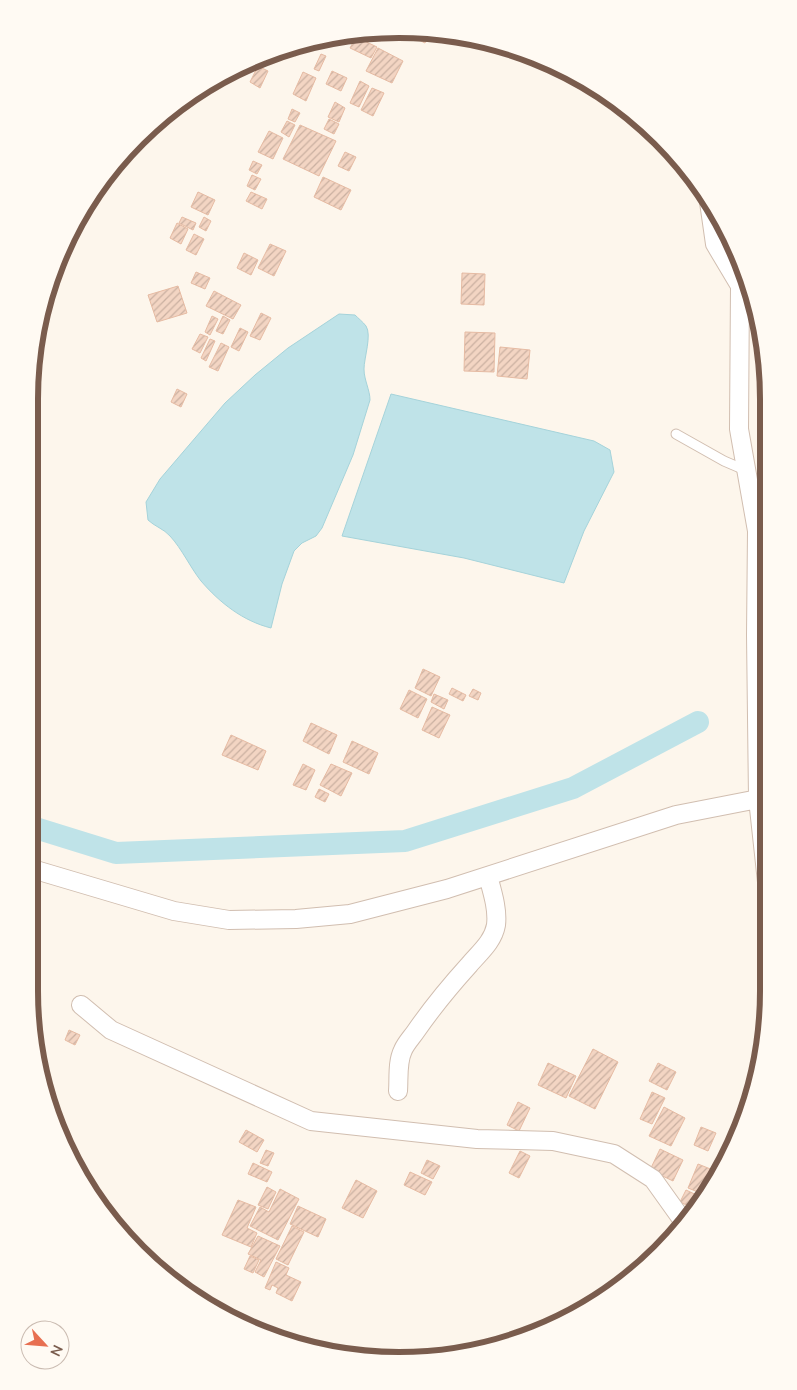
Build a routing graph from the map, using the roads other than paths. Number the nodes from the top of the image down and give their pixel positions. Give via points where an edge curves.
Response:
1 (712, 220) edge
2 (736, 271) edge
3 (743, 291) edge
4 (676, 434) dead end
5 (745, 470) junction
6 (759, 705) edge
7 (759, 801) edge
8 (38, 871) edge
9 (488, 876) junction
10 (81, 1005) dead end
11 (398, 1091) dead end
12 (680, 1217) edge

1 - 2 street via 715,244
3 - 5 street via 739,429
4 - 5 lane
5 - 6 street via 757,531
7 - 9 street via 676,815
8 - 9 street via 174,911 228,920 350,914
9 - 11 street via 495,900 496,925 485,949 424,1018 403,1050
10 - 12 street via 111,1030 311,1121 477,1139 553,1141 614,1154 653,1179

